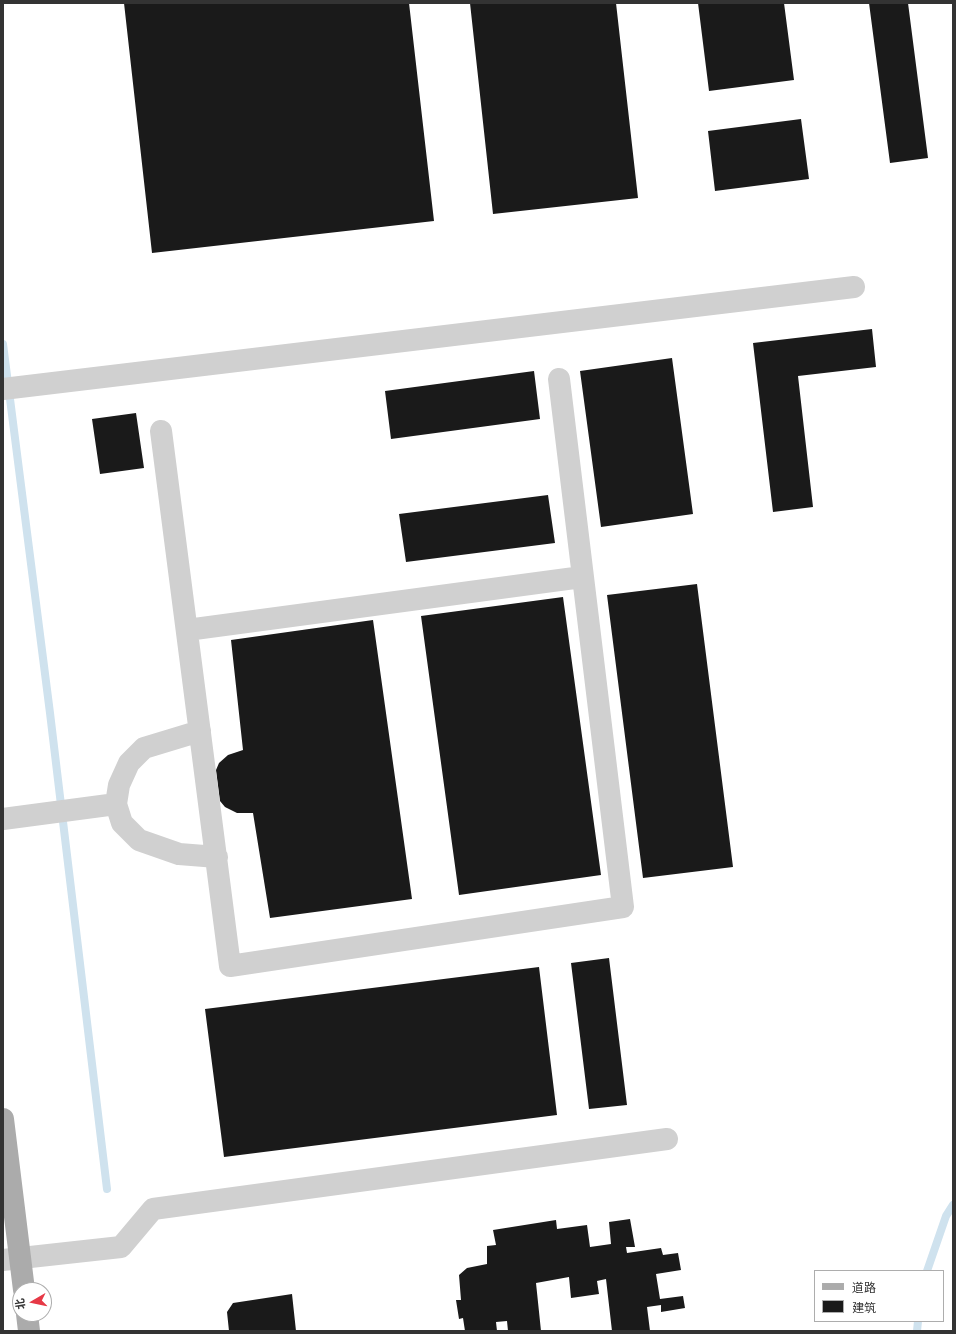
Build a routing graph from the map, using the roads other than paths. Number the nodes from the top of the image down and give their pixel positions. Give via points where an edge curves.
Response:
1 (854, 287) dead end
2 (559, 379) dead end
3 (3, 389) edge
4 (161, 431) dead end
5 (582, 577) junction
6 (187, 630) junction
7 (200, 731) junction
8 (116, 804) junction
9 (12, 818) edge
10 (217, 857) junction
11 (3, 1119) edge
12 (668, 1139) dead end
13 (11, 1259) edge
14 (21, 1282) edge

1 - 3 street
2 - 5 street
4 - 6 street
5 - 6 street
5 - 10 street via 623,907 230,966
6 - 7 street
7 - 8 street via 144,748 129,763 119,785
7 - 10 street
8 - 9 street
8 - 10 street via 122,824 139,840 179,854
11 - 13 main road
12 - 13 street via 153,1209 121,1246
13 - 14 main road

